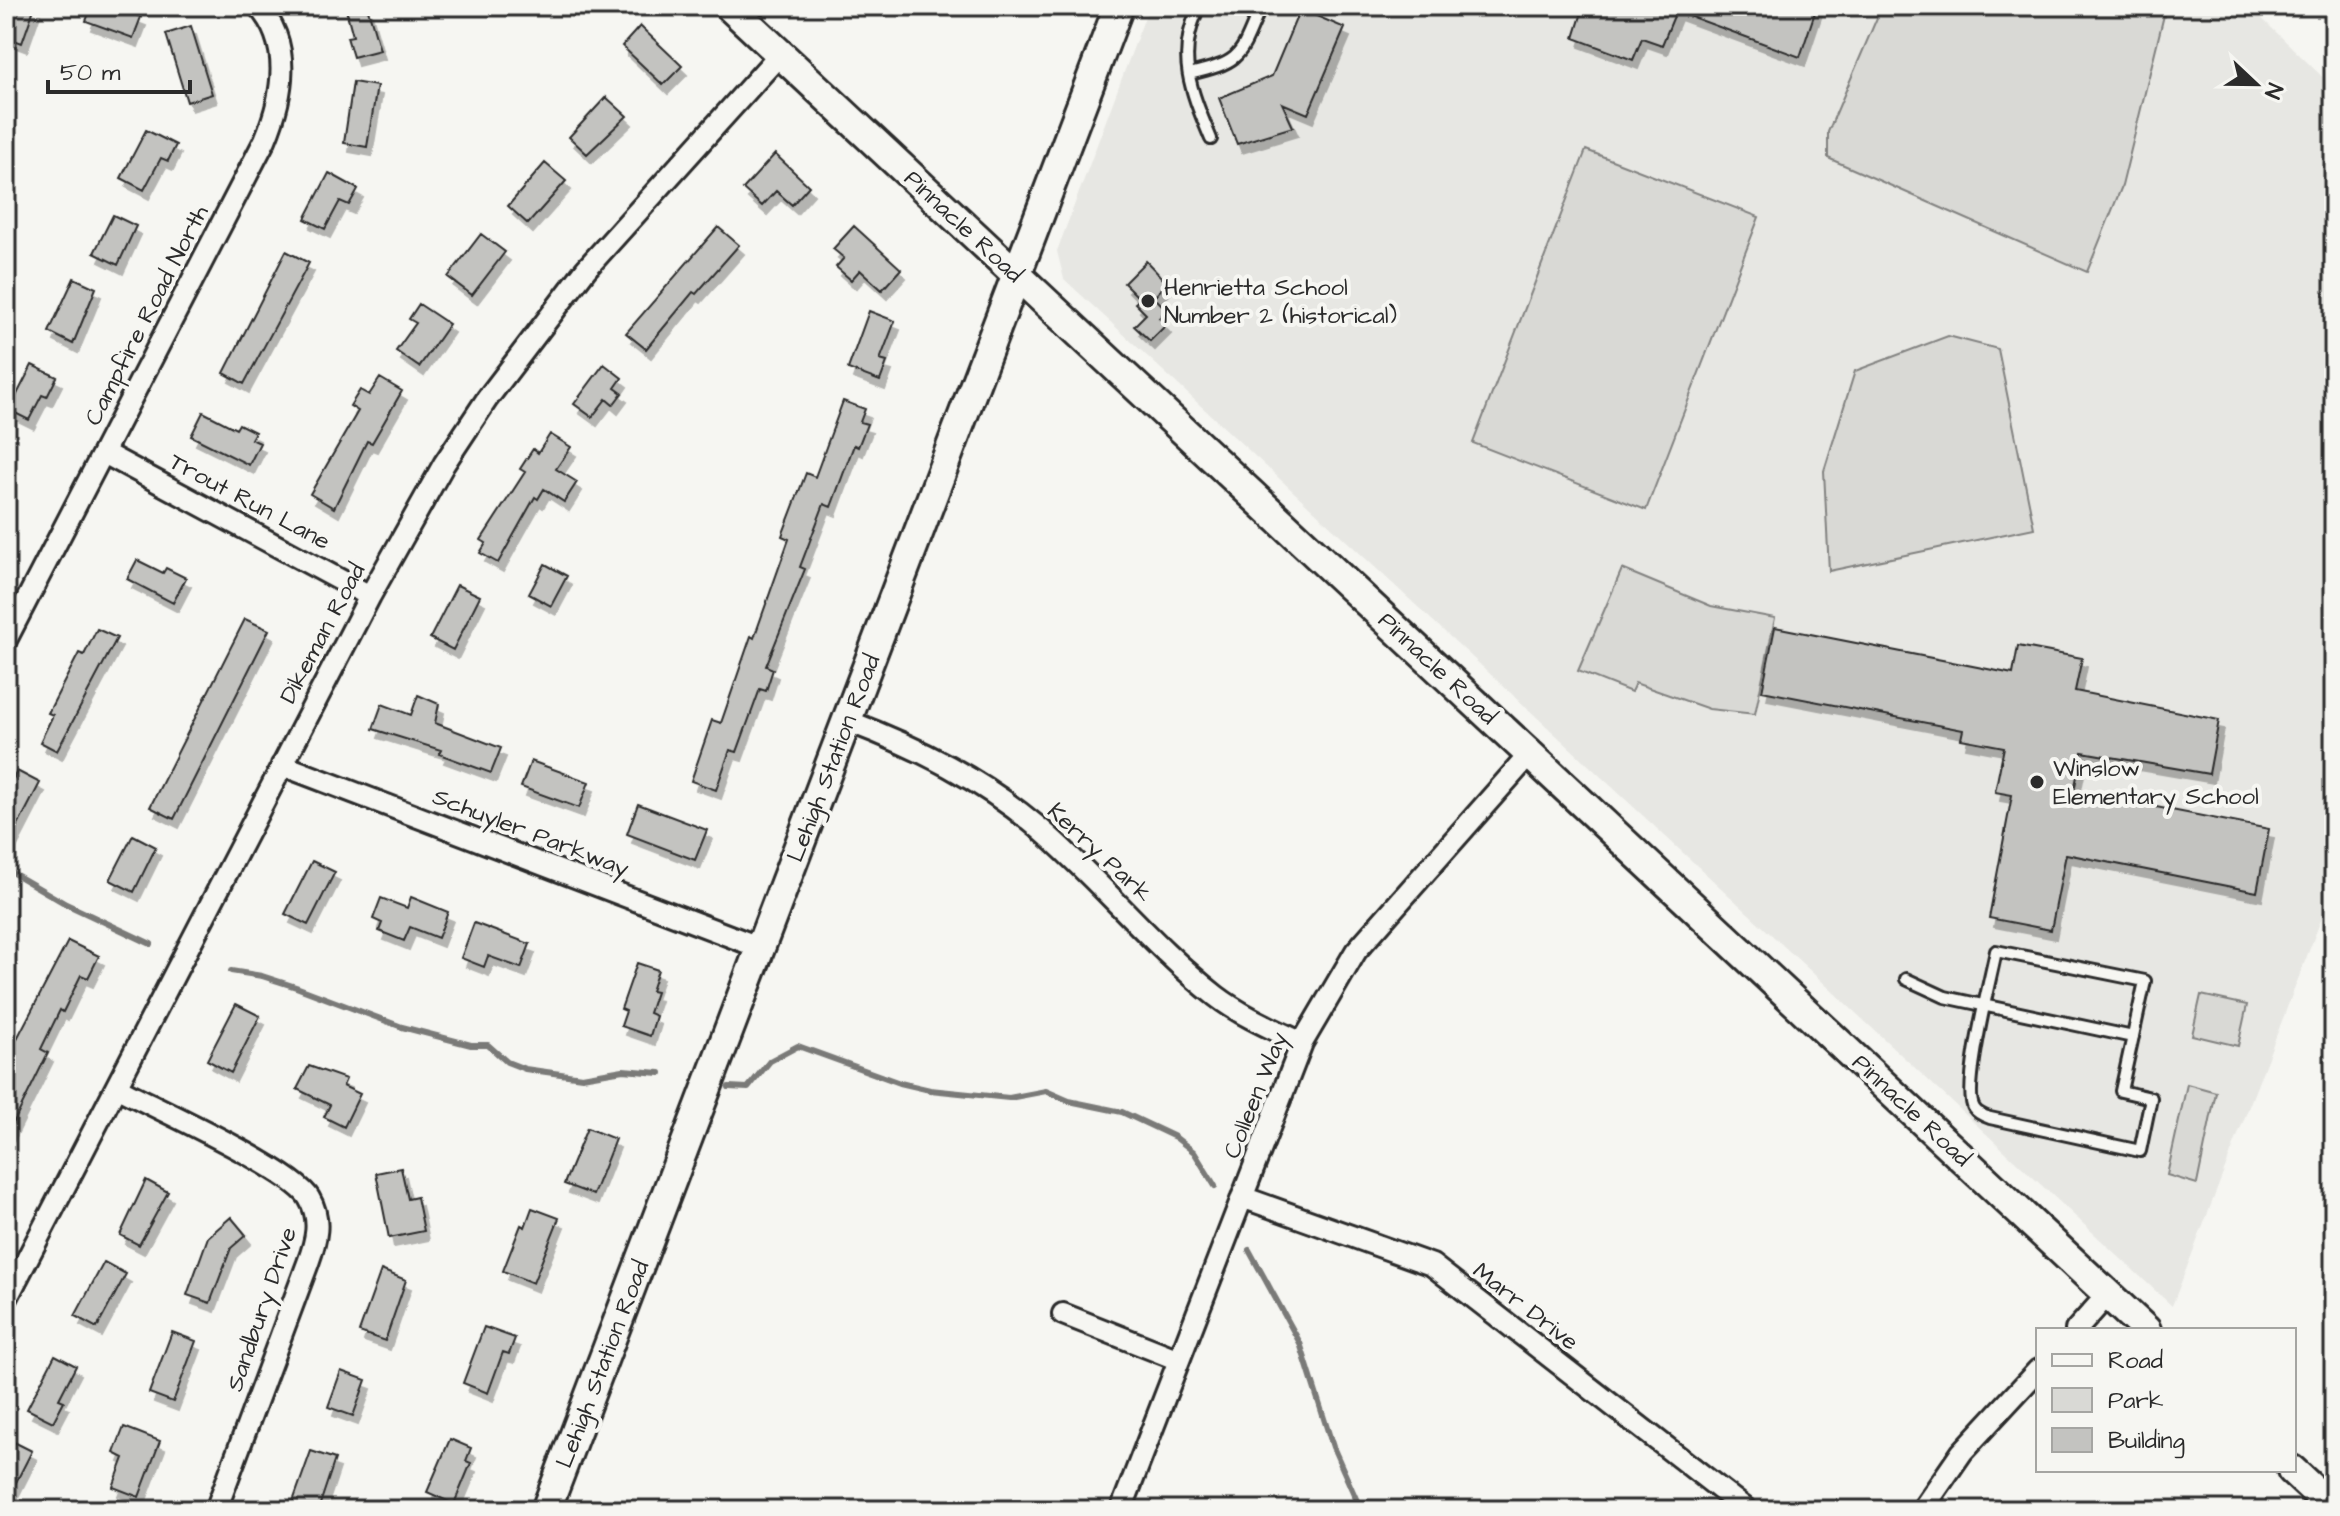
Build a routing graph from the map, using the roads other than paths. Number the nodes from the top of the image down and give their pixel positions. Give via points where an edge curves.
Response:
1 (258, 6) edge
2 (729, 6) edge
3 (1119, 6) edge
4 (1261, 6) edge
5 (1194, 8) edge
6 (780, 54) junction
7 (1189, 74) junction
8 (1211, 139) dead end
9 (1017, 275) junction
10 (104, 453) junction
11 (370, 596) junction
12 (6, 640) edge
13 (848, 721) junction
14 (1530, 754) junction
15 (282, 765) junction
16 (761, 948) junction
17 (1906, 979) dead end
18 (1985, 1007) junction
19 (2133, 1037) junction
20 (1302, 1043) junction
21 (118, 1088) junction
22 (1242, 1197) junction
23 (2109, 1293) junction
24 (6, 1300) edge
25 (1063, 1314) dead end
26 (2078, 1328) edge
27 (2144, 1328) edge
28 (1179, 1360) junction
29 (2036, 1372) edge
30 (2294, 1472) edge
31 (2334, 1509) edge
32 (216, 1510) edge
33 (546, 1510) edge
34 (1121, 1510) edge
35 (1747, 1510) edge
36 (1922, 1510) edge

1 - 10 street, Campfire Road North via 273,29 279,52 279,106
2 - 6 main road, Pinnacle Road
3 - 9 main road, Lehigh Station Road
4 - 7 lane via 1243,48 1228,65
5 - 7 lane via 1184,52
6 - 9 main road, Pinnacle Road
6 - 11 street, Dikeman Road via 630,218 534,334 444,464
7 - 8 lane
9 - 13 main road, Lehigh Station Road
9 - 14 main road, Pinnacle Road
10 - 11 street, Trout Run Lane
10 - 12 street, Campfire Road North
11 - 15 street, Dikeman Road
13 - 16 main road, Lehigh Station Road
13 - 20 street, Kerry Park via 921,750 995,794 1066,852 1219,998
14 - 20 street, Colleen Way via 1356,951
14 - 23 main road, Pinnacle Road
15 - 16 street, Schuyler Parkway
15 - 21 street, Dikeman Road
16 - 33 main road, Lehigh Station Road
17 - 18 lane
18 - 19 lane
18 - 19 lane via 1996,951 2055,962 2145,981
18 - 19 lane via 1970,1089 1974,1108 2140,1151 2151,1098 2121,1091
20 - 22 street, Colleen Way
21 - 24 street, Dikeman Road
21 - 32 street, Sandbury Drive via 279,1172 308,1196 317,1221 308,1263
22 - 28 street, Colleen Way
22 - 35 street, Marr Drive via 1432,1265
23 - 26 street
23 - 27 main road, Pinnacle Road
25 - 28 street
28 - 34 street, Colleen Way
29 - 36 street via 1962,1452
30 - 31 main road

